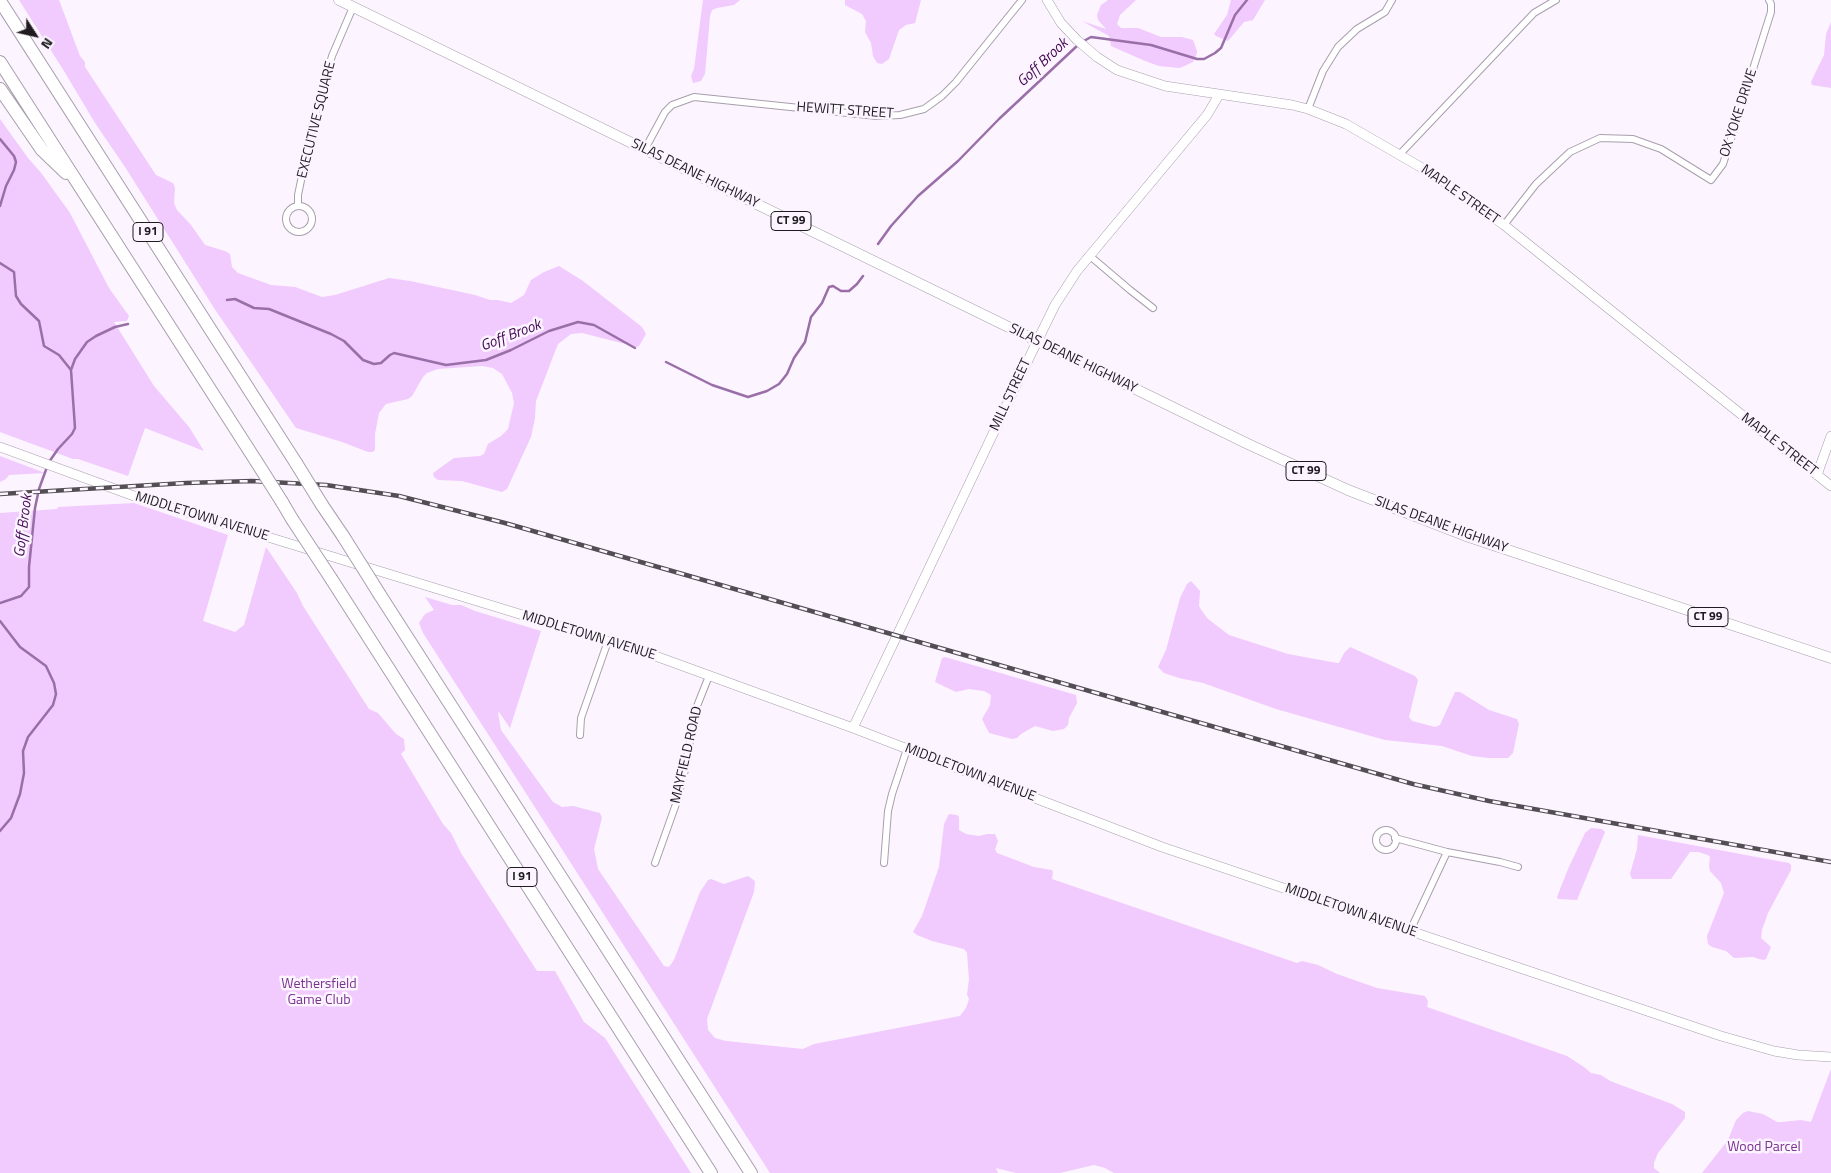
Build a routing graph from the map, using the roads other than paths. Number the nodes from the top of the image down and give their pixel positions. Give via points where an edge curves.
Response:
1 (339, 0) edge
2 (1022, 0) edge
3 (1047, 0) edge
4 (1392, 0) edge
5 (1556, 0) edge
6 (1770, 0) edge
7 (0, 1) edge
8 (353, 7) junction
9 (0, 62) edge
10 (0, 89) edge
11 (1219, 95) junction
12 (1308, 110) junction
13 (645, 149) junction
14 (1400, 154) junction
15 (76, 180) junction
16 (298, 206) junction
17 (1504, 226) junction
18 (1090, 256) junction
19 (1153, 308) dead end
20 (1037, 341) junction
21 (1831, 436) edge
22 (0, 446) edge
23 (1817, 475) junction
24 (1831, 486) edge
25 (608, 641) junction
26 (1831, 658) edge
27 (709, 676) junction
28 (854, 728) junction
29 (580, 735) dead end
30 (907, 749) junction
31 (1395, 838) dead end
32 (1447, 852) junction
33 (655, 863) dead end
34 (884, 863) dead end
35 (1518, 868) dead end
36 (1410, 931) junction
37 (1831, 1057) edge
38 (712, 1173) edge
39 (751, 1173) edge

1 - 8 main road, SILAS DEANE HIGHWAY / CT 99
2 - 13 street, HEWITT STREET via 956,82 924,109 877,116 694,97 672,105 665,112
3 - 11 street, MAPLE STREET via 1077,40 1117,70 1164,86
4 - 12 street via 1385,12 1357,29 1338,47 1323,71
5 - 14 street via 1534,12
6 - 17 street, OX YOKE DRIVE via 1772,12 1723,164 1710,180 1661,149 1633,139 1600,138 1570,152 1536,184
7 - 39 highway, I 91, bridge
8 - 13 main road, SILAS DEANE HIGHWAY / CT 99
8 - 16 street, EXECUTIVE SQUARE via 320,94
9 - 15 highway, I 91
10 - 15 highway via 45,153
11 - 12 street, MAPLE STREET
11 - 18 street, MILL STREET via 1207,115
12 - 14 street, MAPLE STREET via 1346,124
13 - 20 main road, SILAS DEANE HIGHWAY / CT 99
14 - 17 street, MAPLE STREET
15 - 38 highway, I 91, bridge
16 - 16 street, EXECUTIVE SQUARE via 287,213 286,220 291,229 298,232 309,227 311,219 309,211
17 - 23 street, MAPLE STREET
18 - 19 street
18 - 20 street, MILL STREET via 1061,296
20 - 26 main road, SILAS DEANE HIGHWAY / CT 99 via 1362,496 1469,537
20 - 28 street, MILL STREET
21 - 23 street
22 - 25 street, MIDDLETOWN AVENUE via 108,488
23 - 24 street, MAPLE STREET
25 - 27 street, MIDDLETOWN AVENUE
25 - 29 street via 581,718
27 - 28 street, MIDDLETOWN AVENUE
27 - 33 street, MAYFIELD ROAD via 695,712 676,804
28 - 30 street, MIDDLETOWN AVENUE
30 - 34 street via 888,811
30 - 36 street, MIDDLETOWN AVENUE via 1162,847
31 - 32 street
32 - 35 street
32 - 36 street
36 - 37 street, MIDDLETOWN AVENUE via 1739,1042 1798,1055

